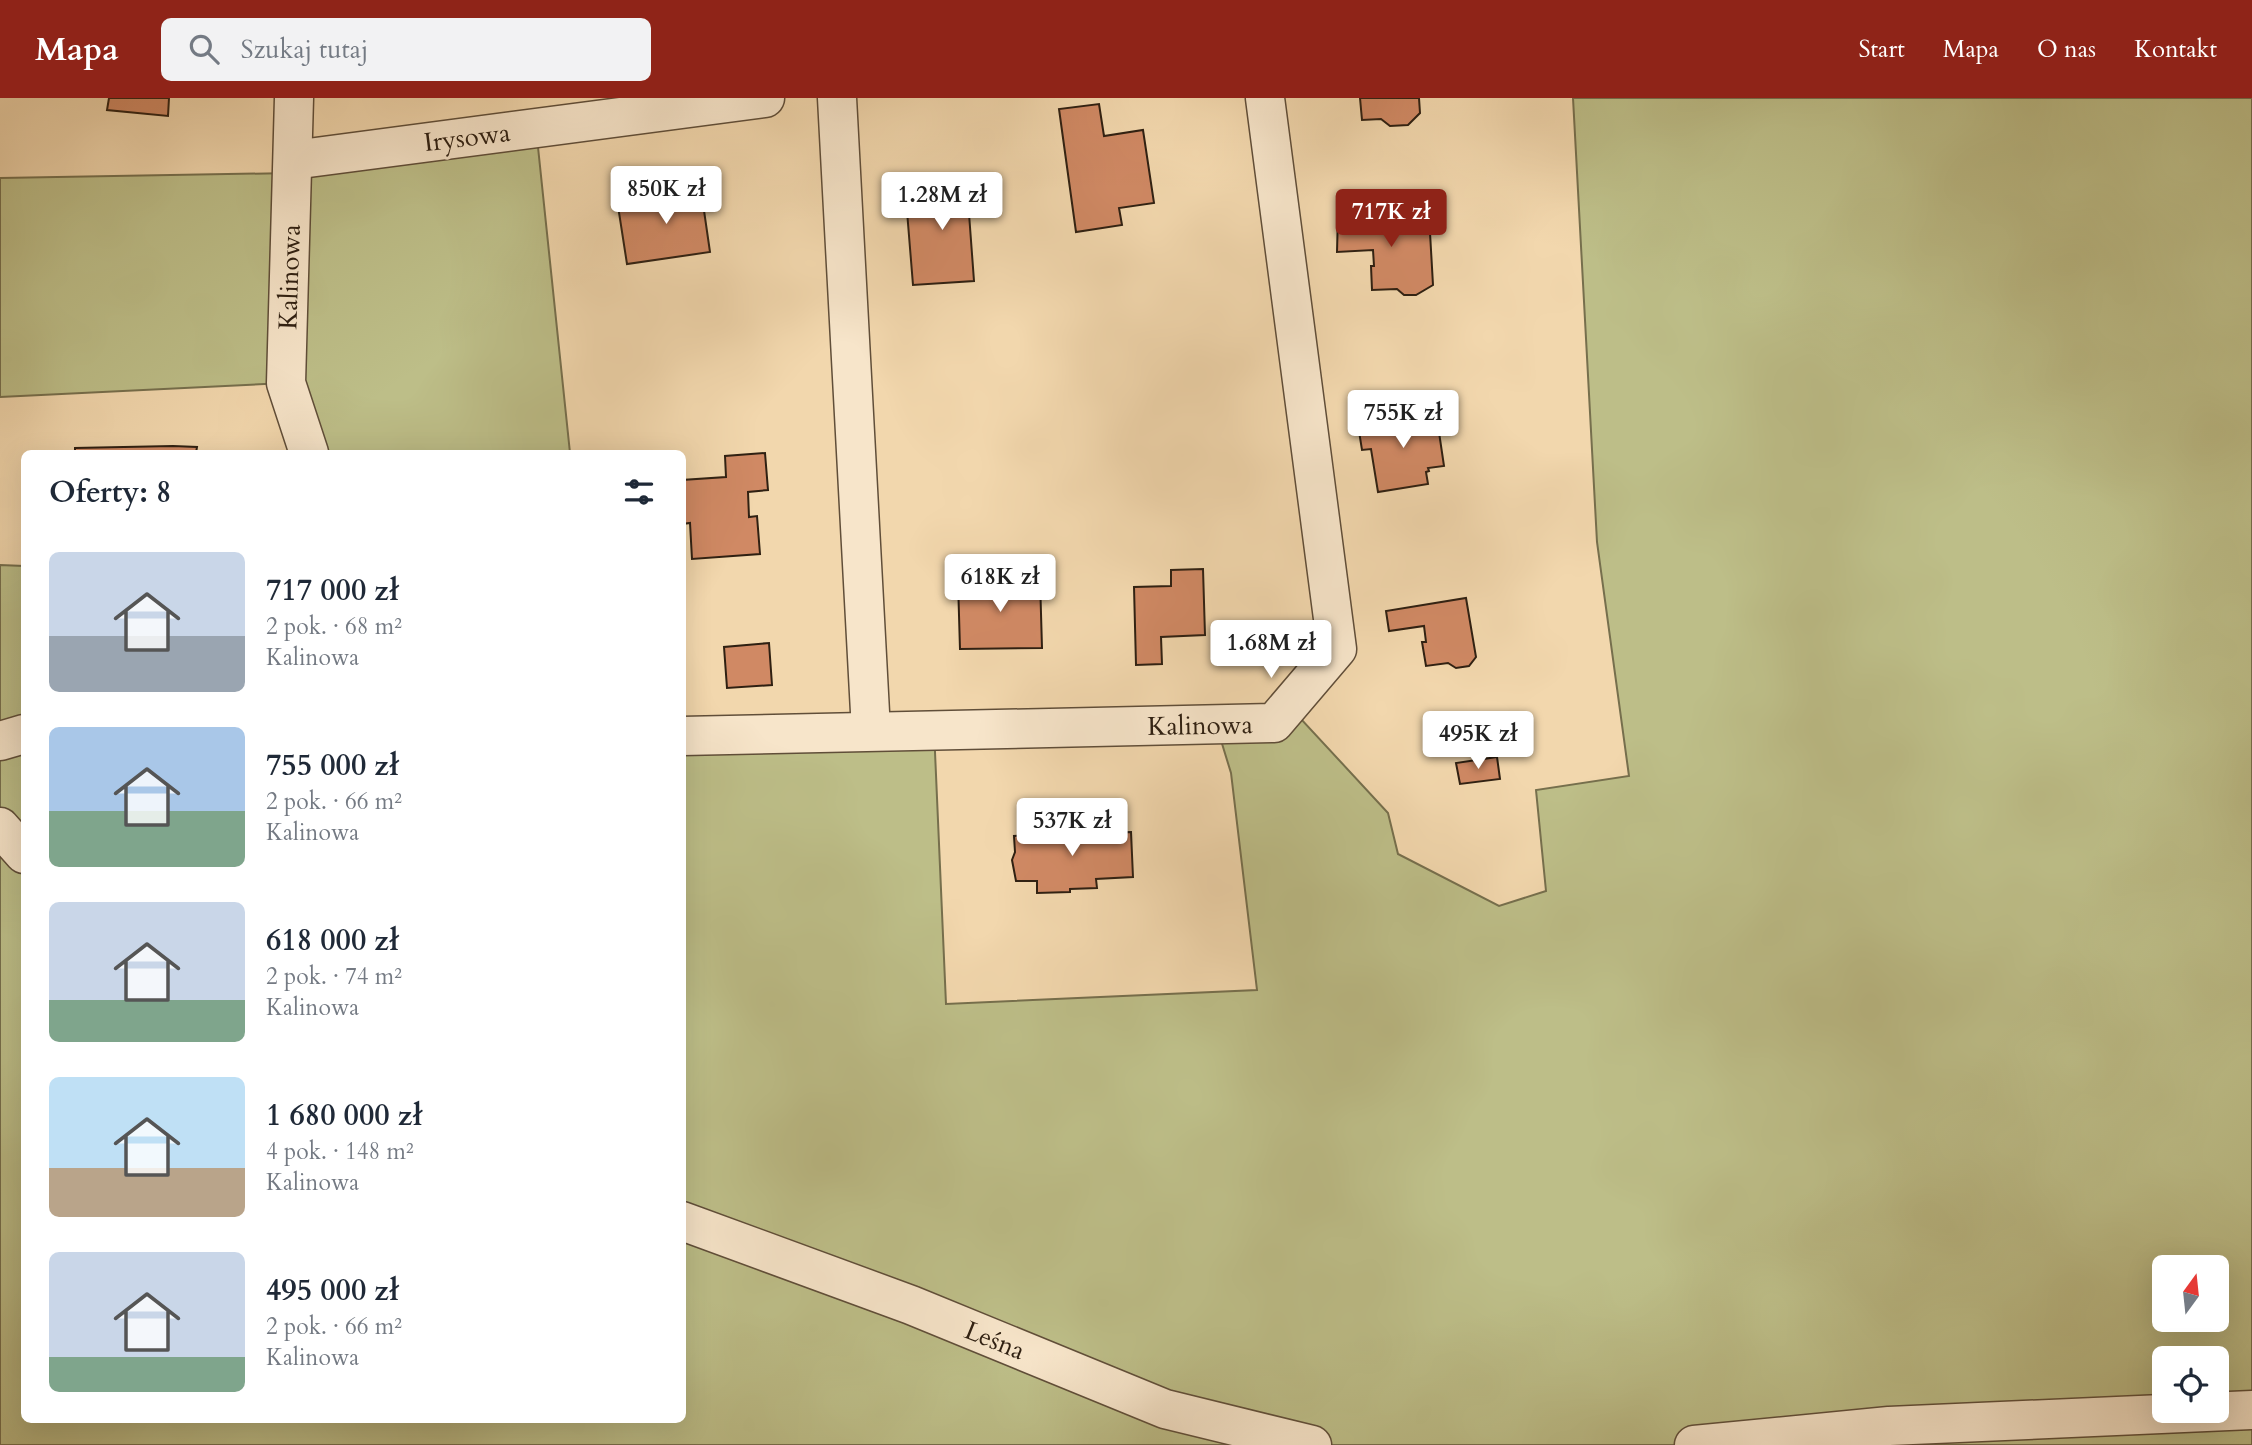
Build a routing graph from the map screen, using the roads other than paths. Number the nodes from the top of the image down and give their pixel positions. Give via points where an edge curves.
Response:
1 (294, 98) edge
2 (765, 98) edge
3 (837, 98) edge
4 (1265, 98) edge
5 (293, 160) junction
6 (308, 450) edge
7 (871, 731) junction
8 (21, 735) edge
9 (686, 736) edge
10 (0, 741) edge
11 (0, 827) edge
12 (21, 852) edge
13 (686, 1222) edge
14 (2252, 1410) edge
15 (1312, 1445) edge
16 (1694, 1445) edge

1 - 5 street, Kalinowa
2 - 5 street, Irysowa
3 - 7 street
4 - 7 street, Kalinowa via 1337,649 1274,723
5 - 6 street, Kalinowa via 286,383
7 - 9 street, Kalinowa
8 - 10 street
11 - 12 street
13 - 15 street, Leśna via 911,1306 1165,1409
14 - 16 street via 1889,1426

